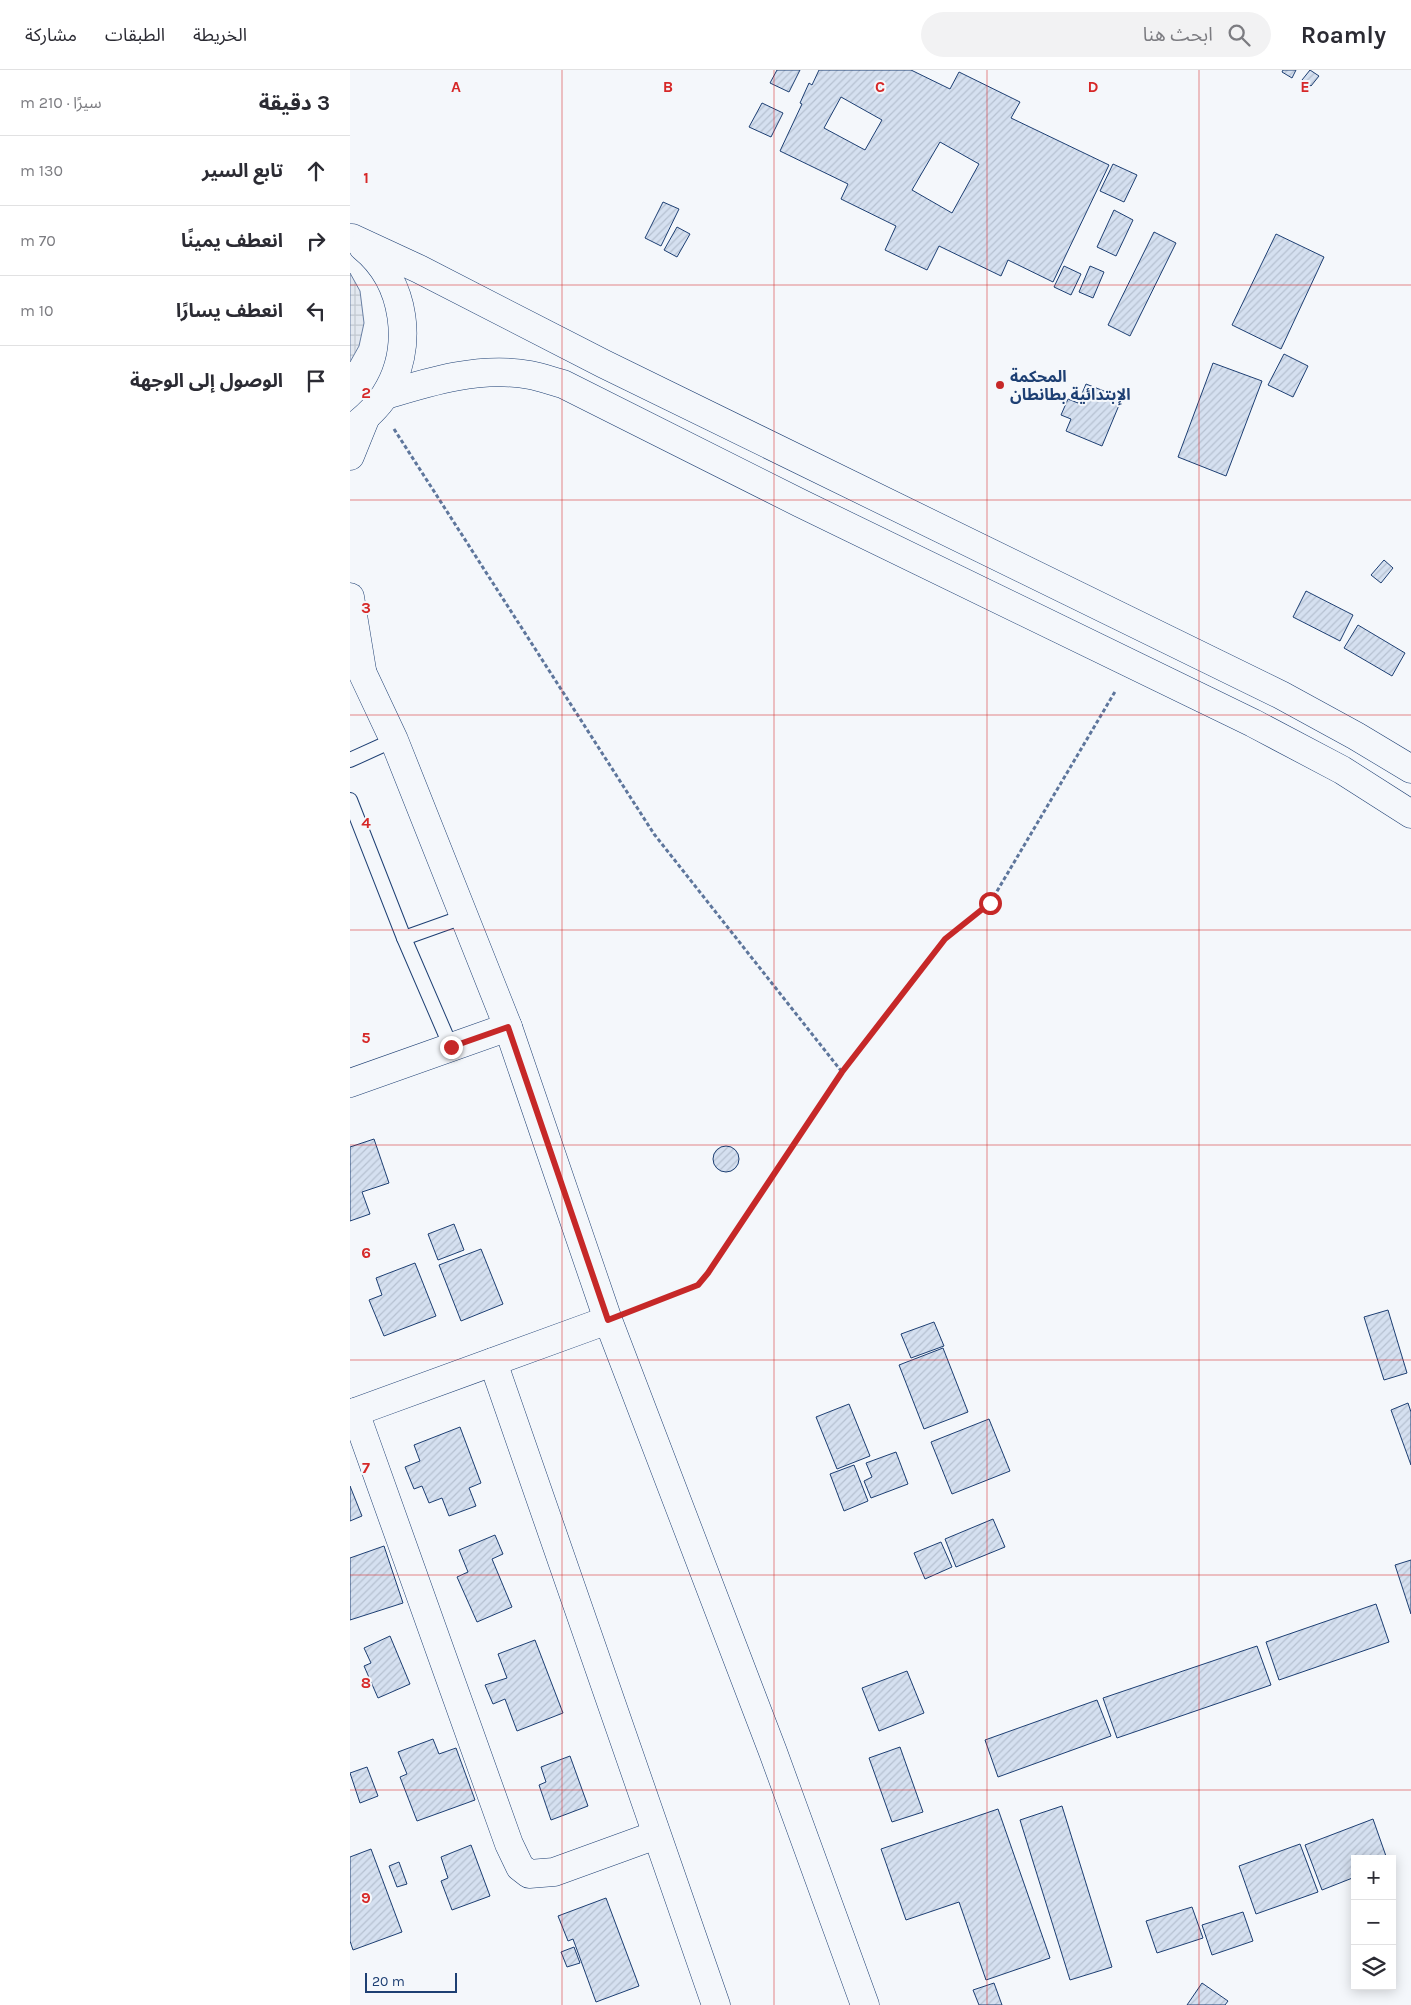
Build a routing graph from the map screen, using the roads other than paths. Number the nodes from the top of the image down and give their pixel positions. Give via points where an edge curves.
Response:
1 (351, 237) edge
2 (370, 412) edge
3 (350, 456) edge
4 (350, 597) edge
5 (356, 662) edge
6 (394, 740) junction
7 (350, 760) edge
8 (1411, 769) edge
9 (350, 800) edge
10 (1411, 814) edge
11 (463, 917) junction
12 (404, 938) junction
13 (508, 1027) junction
14 (451, 1047) junction
15 (350, 1083) edge
16 (608, 1320) junction
17 (492, 1362) junction
18 (352, 1413) edge
19 (656, 1835) junction
20 (716, 2005) edge
21 (865, 2005) edge

1 - 2 main road via 378,262 392,285 403,327 401,354 394,379
1 - 8 main road via 648,386 1282,695
2 - 3 main road
2 - 10 main road via 455,376 529,374 563,384 1334,766
4 - 5 main road
5 - 6 main road
6 - 7 lane
6 - 11 main road
9 - 12 lane
11 - 12 lane
11 - 13 main road
12 - 14 lane
13 - 14 main road
13 - 16 main road
14 - 15 main road
16 - 17 main road
16 - 21 main road
17 - 18 main road
17 - 19 main road
18 - 19 main road via 520,1867 529,1874 554,1872
19 - 20 main road

